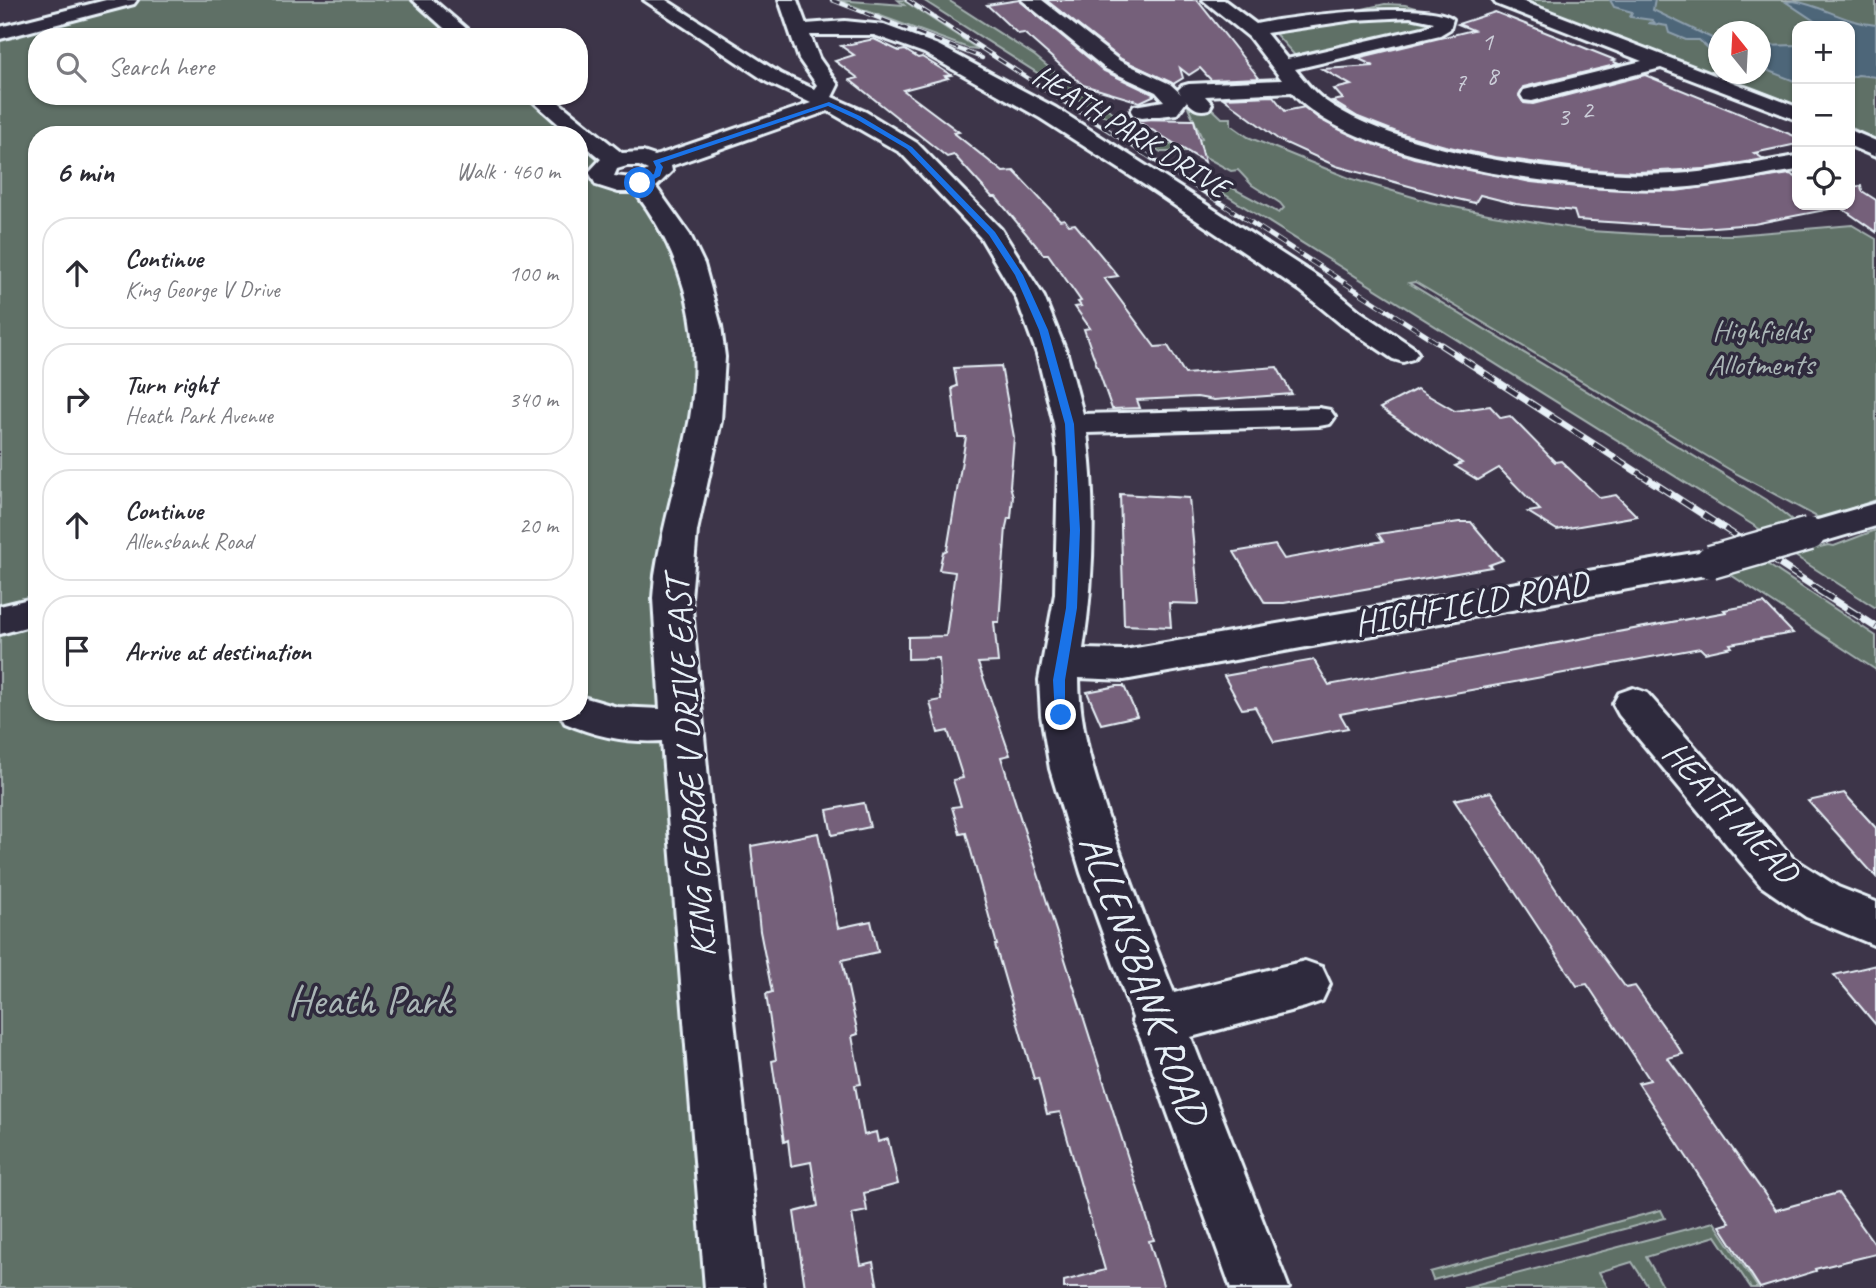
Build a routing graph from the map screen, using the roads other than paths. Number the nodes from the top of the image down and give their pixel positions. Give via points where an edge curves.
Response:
1 (128, 0) edge
2 (422, 0) edge
3 (653, 0) edge
4 (788, 0) edge
5 (1031, 0) edge
6 (1212, 0) edge
7 (1502, 0) edge
8 (1460, 5) dead end
9 (1435, 10) junction
10 (455, 28) edge
11 (799, 30) junction
12 (1252, 30) junction
13 (0, 33) edge
14 (1662, 62) junction
15 (1283, 66) junction
16 (1297, 86) junction
17 (1532, 95) dead end
18 (821, 101) junction
19 (1201, 104) dead end
20 (549, 105) edge
21 (1142, 111) dead end
22 (1792, 112) edge
23 (579, 126) edge
24 (588, 133) edge
25 (1855, 140) edge
26 (1876, 150) edge
27 (1855, 153) edge
28 (1792, 164) edge
29 (638, 169) junction
30 (1403, 353) dead end
31 (1319, 417) dead end
32 (1070, 424) junction
33 (1876, 514) edge
34 (28, 612) edge
35 (0, 620) edge
36 (1061, 663) junction
37 (1633, 704) dead end
38 (588, 716) edge
39 (681, 724) junction
40 (1876, 924) edge
41 (1305, 984) dead end
42 (1157, 1021) junction
43 (734, 1288) edge
44 (1260, 1288) edge

1 - 13 street
2 - 10 street
3 - 18 street, ALLENSBANK ROAD via 774,78
4 - 11 street
5 - 21 street via 1107,61 1163,88 1176,102 1169,109
6 - 12 street
7 - 14 street
8 - 9 street
9 - 12 street via 1378,2
9 - 15 street via 1444,22 1433,31
11 - 18 street via 809,59 828,85
11 - 30 street, HEATH PARK DRIVE via 855,27 887,32 985,78 1186,202
12 - 15 street
14 - 17 street
14 - 22 street
15 - 16 street
16 - 19 street via 1189,90
16 - 28 street via 1327,113 1383,138 1528,173 1654,182
18 - 29 street
18 - 32 street, ALLENSBANK ROAD via 909,148 998,241 1044,330
20 - 23 street, KING GEORGE V DRIVE EAST
24 - 29 street, KING GEORGE V DRIVE EAST
25 - 26 street
26 - 27 street
29 - 39 street, KING GEORGE V DRIVE EAST via 687,256 701,294 710,350 706,420 672,570
31 - 32 street
32 - 36 street, ALLENSBANK ROAD via 1075,498 1073,584
33 - 36 street, HIGHFIELD ROAD, bridge via 1711,562 1124,665
34 - 35 street
36 - 42 street, ALLENSBANK ROAD via 1061,715 1071,769
37 - 40 street, HEATH MEAD via 1777,872 1822,902
38 - 39 street via 602,723
39 - 43 street, KING GEORGE V DRIVE EAST
41 - 42 street
42 - 44 street, ALLENSBANK ROAD

